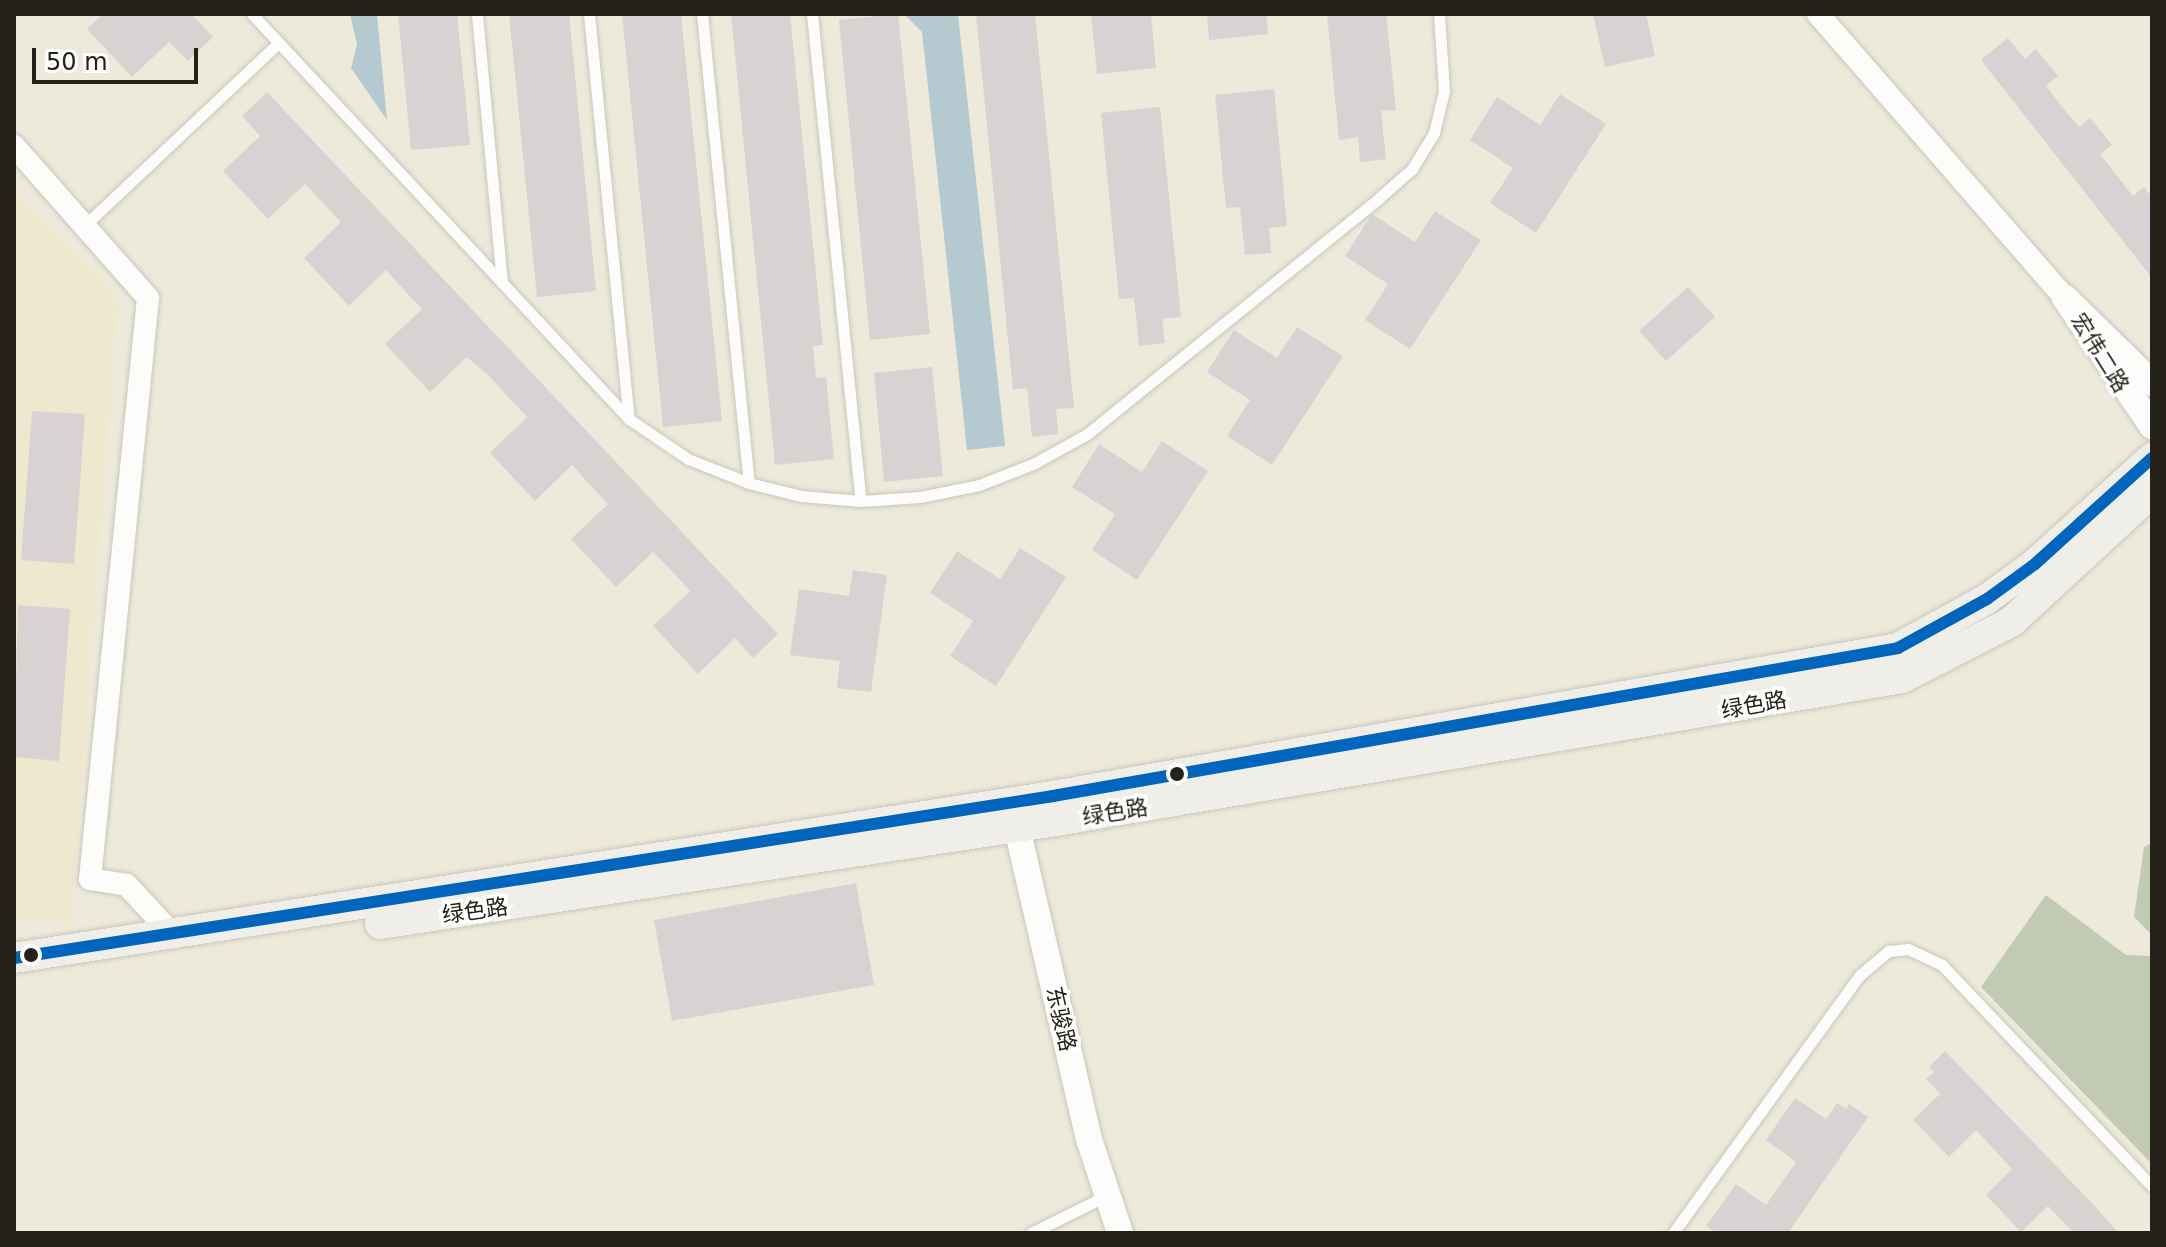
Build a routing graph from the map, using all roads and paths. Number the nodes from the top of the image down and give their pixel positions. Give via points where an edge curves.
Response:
1 (252, 14) edge
2 (477, 14) edge
3 (589, 14) edge
4 (702, 14) edge
5 (812, 14) edge
6 (1439, 14) edge
7 (1818, 14) edge
8 (278, 43) junction
9 (14, 146) edge
10 (84, 226) junction
11 (502, 283) junction
12 (2065, 298) junction
13 (2152, 383) edge
14 (629, 419) junction
15 (2152, 426) edge
16 (2152, 458) edge
17 (749, 483) junction
18 (2152, 492) edge
19 (861, 501) junction
20 (1014, 815) junction
21 (175, 937) junction
22 (14, 958) edge
23 (14, 975) edge
24 (2152, 1186) edge
25 (1106, 1196) junction
26 (1031, 1233) edge
27 (1120, 1233) edge
28 (1673, 1233) edge

1 - 8 lane
2 - 11 lane
3 - 14 lane
4 - 17 lane
5 - 19 lane
6 - 19 lane via 1444,91 1434,133 1412,169 1379,198 1087,434 1035,463 979,485
7 - 12 street
8 - 10 lane
8 - 11 lane
9 - 10 street
10 - 21 street via 148,298 90,879 127,885
11 - 14 lane
12 - 13 street, 宏伟二路
12 - 15 street, 宏伟二路
14 - 17 lane via 688,459
16 - 20 main road, 绿色路 via 2035,564 1987,599 1898,648
17 - 19 lane via 801,496
18 - 20 main road, 绿色路 via 2011,622 1902,678
20 - 21 main road, 绿色路
20 - 23 main road, 绿色路 via 621,889
20 - 25 street, 东骏路
21 - 22 main road, 绿色路
24 - 28 lane via 1942,965 1908,949 1889,951 1866,968
25 - 26 lane
25 - 27 street, 东骏路

